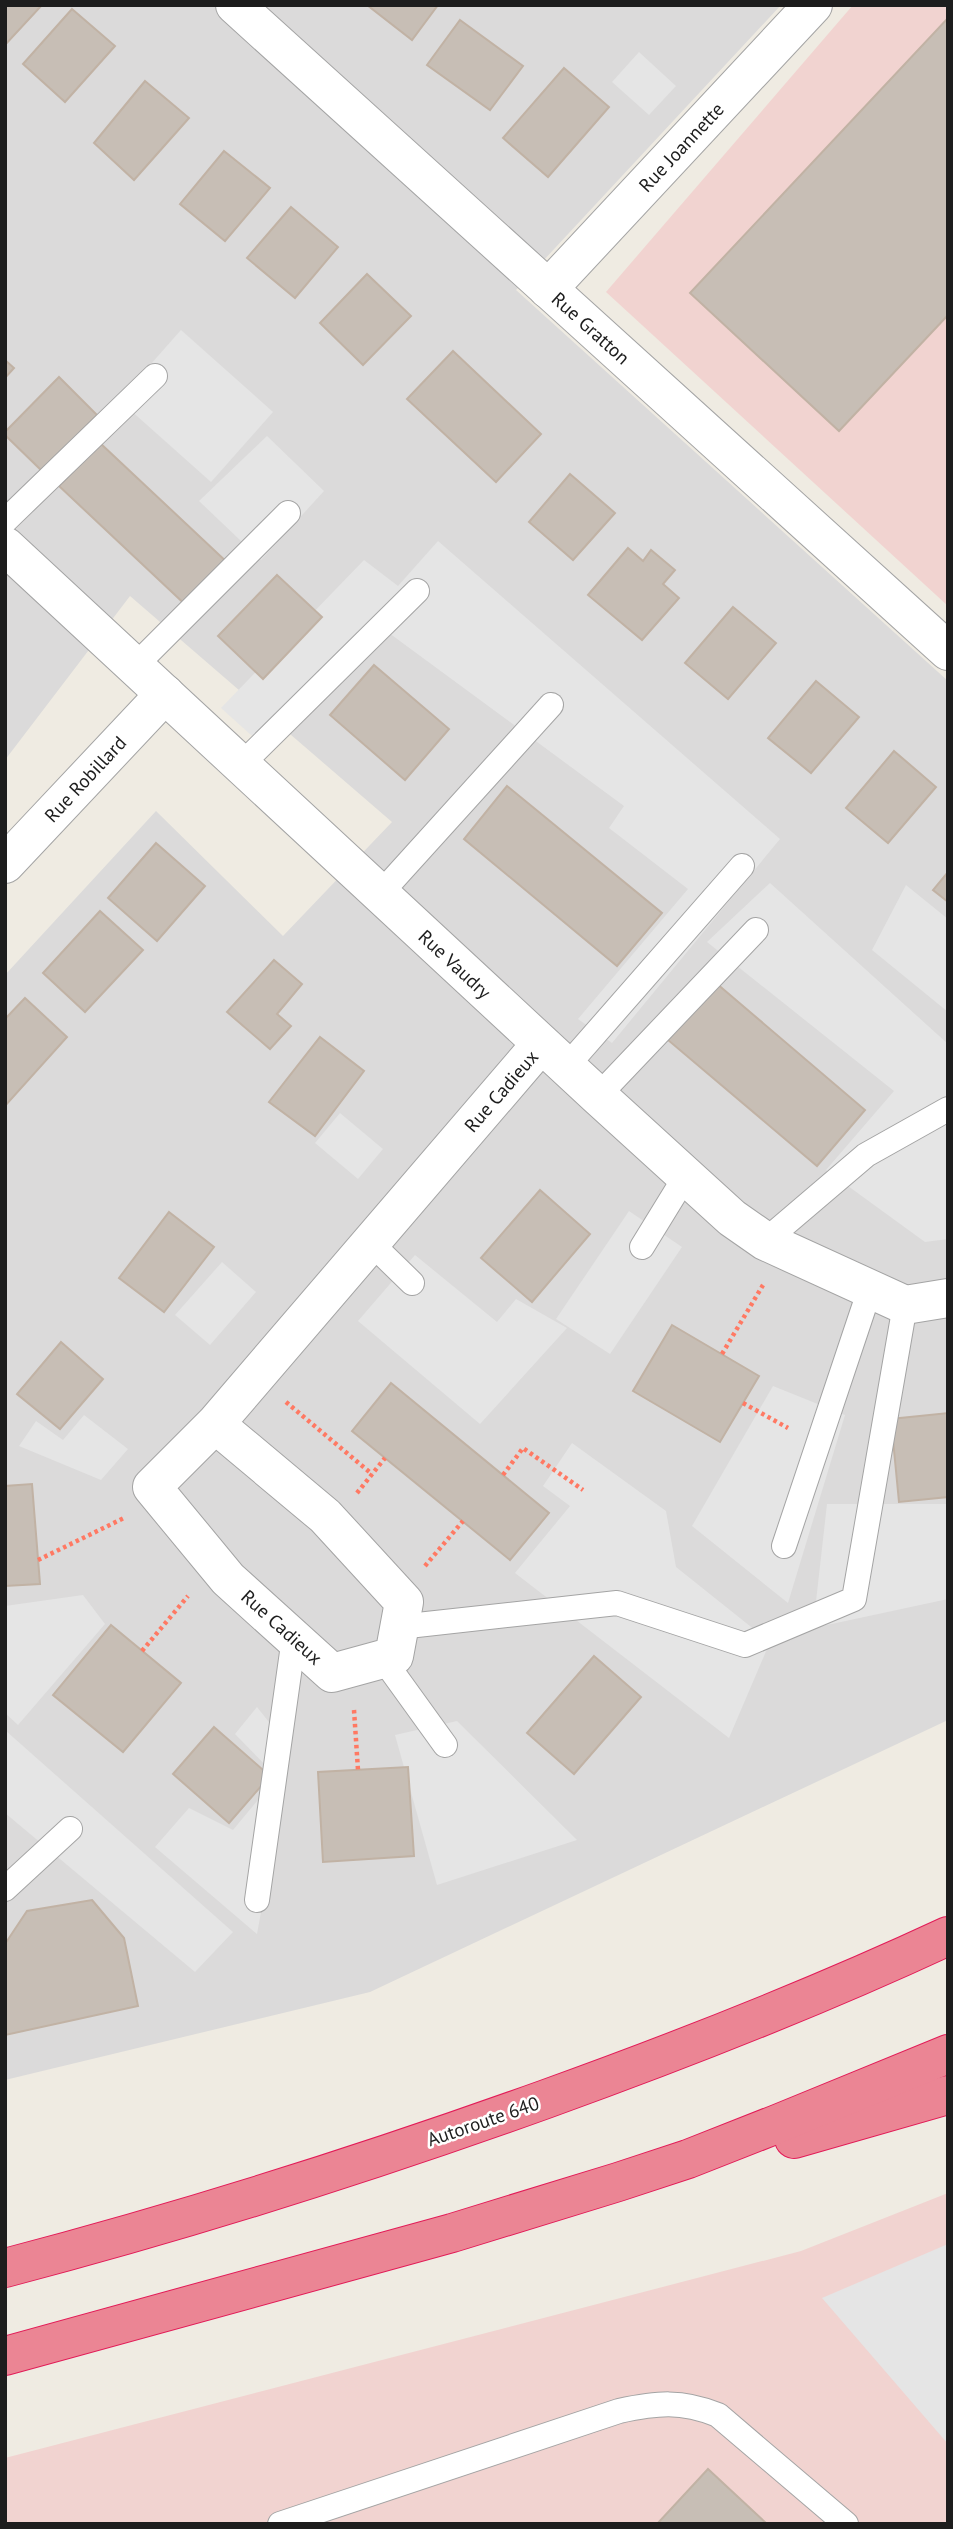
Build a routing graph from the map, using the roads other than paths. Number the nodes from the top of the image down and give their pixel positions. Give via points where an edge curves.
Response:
1 (235, 5) edge
2 (813, 5) edge
3 (548, 289) junction
4 (155, 376) dead end
5 (288, 513) dead end
6 (5, 521) edge
7 (5, 546) edge
8 (417, 591) dead end
9 (948, 651) edge
10 (135, 666) junction
11 (165, 694) junction
12 (551, 705) dead end
13 (241, 765) junction
14 (5, 864) edge
15 (742, 866) dead end
16 (380, 894) junction
17 (756, 930) dead end
18 (554, 1056) junction
19 (598, 1096) junction
20 (944, 1116) edge
21 (685, 1177) junction
22 (371, 1243) junction
23 (775, 1245) junction
24 (642, 1247) dead end
25 (412, 1283) dead end
26 (870, 1289) junction
27 (948, 1298) edge
28 (905, 1305) junction
29 (215, 1424) junction
30 (784, 1546) dead end
31 (383, 1637) junction
32 (294, 1638) junction
33 (445, 1745) dead end
34 (69, 1829) dead end
35 (5, 1889) edge
36 (257, 1900) dead end
37 (941, 1938) edge
38 (948, 2054) edge
39 (948, 2095) edge
40 (618, 2182) junction
41 (5, 2268) edge
42 (5, 2356) edge
43 (280, 2524) edge
44 (846, 2524) edge

1 - 3 street, Rue Gratton
2 - 3 street, Rue Joannette
3 - 9 street, Rue Gratton
4 - 6 lane
5 - 10 lane
7 - 10 street, Rue Vaudry
8 - 13 lane
10 - 11 street, Rue Vaudry
11 - 13 street, Rue Vaudry
11 - 14 street, Rue Robillard
12 - 16 lane
13 - 16 street, Rue Vaudry
15 - 18 lane
16 - 18 street, Rue Vaudry
17 - 19 lane
18 - 19 street, Rue Vaudry
18 - 22 street, Rue Cadieux
19 - 21 street, Rue Vaudry
20 - 23 lane via 866,1155
21 - 23 street, Rue Vaudry via 732,1218
21 - 24 lane
22 - 25 lane
22 - 29 street, Rue Cadieux
23 - 26 street, Rue Vaudry
26 - 28 street, Rue Vaudry
26 - 30 lane
27 - 28 street
28 - 31 lane via 854,1599 745,1645 617,1604
29 - 31 street via 325,1516
29 - 32 street, Rue Cadieux via 152,1487 228,1579
31 - 32 street, Rue Cadieux via 332,1673
31 - 33 lane
32 - 36 lane
34 - 35 lane
37 - 41 highway, Autoroute 640 via 690,2046 479,2123 302,2183
38 - 40 highway via 688,2159
39 - 40 highway via 822,2132
40 - 42 highway via 452,2233
43 - 44 lane via 620,2411 674,2403 718,2415

